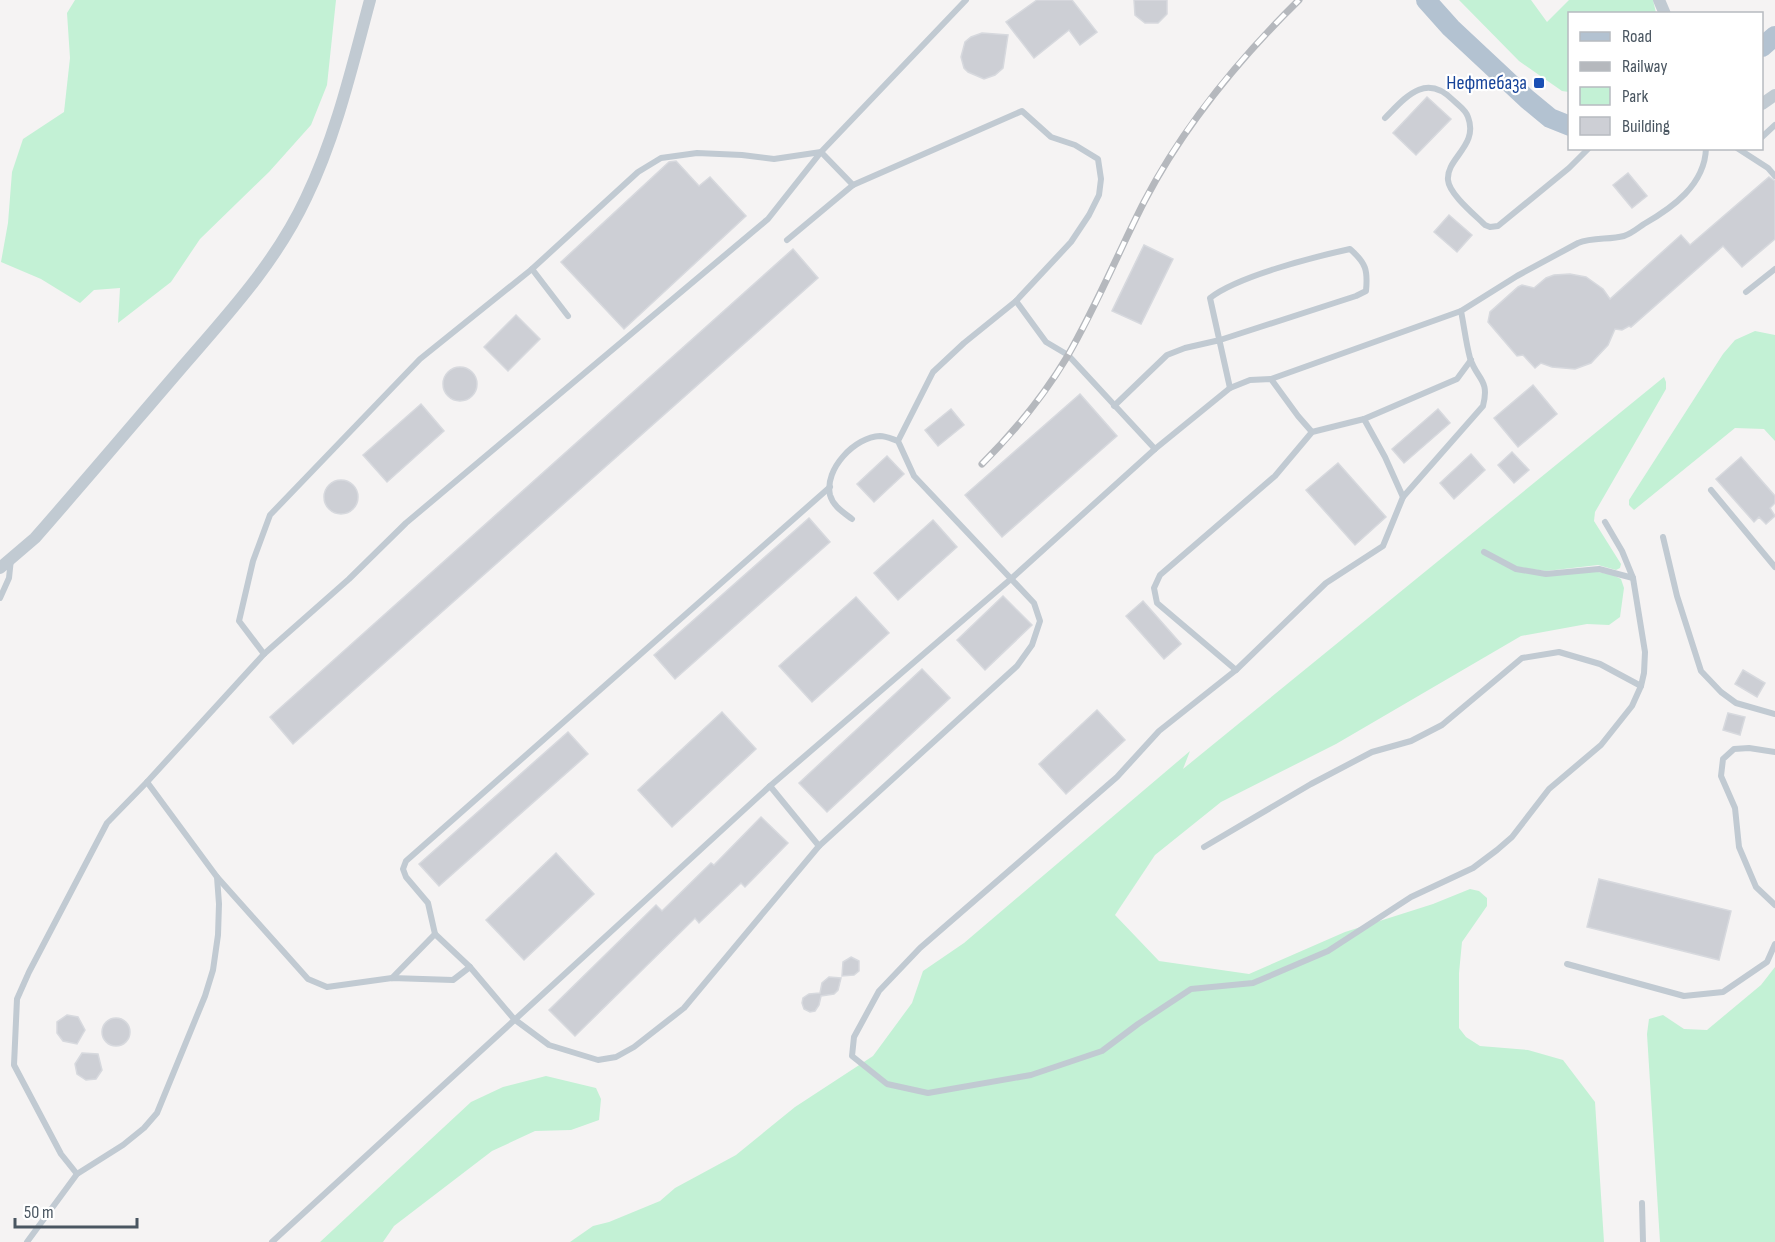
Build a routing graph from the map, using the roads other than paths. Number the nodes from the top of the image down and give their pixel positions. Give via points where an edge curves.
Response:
1 (370, 0) edge
2 (966, 0) edge
3 (1426, 0) edge
4 (1385, 117) dead end
5 (1775, 125) edge
6 (1568, 126) edge
7 (1763, 134) edge
8 (1587, 150) edge
9 (1706, 150) edge
10 (1742, 150) edge
11 (821, 152) junction
12 (1775, 176) edge
13 (853, 185) junction
14 (787, 240) dead end
15 (1775, 268) edge
16 (532, 269) junction
17 (1746, 292) dead end
18 (1016, 301) junction
19 (1461, 311) junction
20 (568, 316) dead end
21 (1220, 340) junction
22 (1471, 360) junction
23 (1271, 379) junction
24 (1230, 388) junction
25 (1114, 406) junction
26 (1364, 419) junction
27 (1312, 432) junction
28 (898, 441) junction
29 (1155, 449) junction
30 (830, 487) junction
31 (1711, 490) dead end
32 (1403, 496) junction
33 (852, 519) dead end
34 (1605, 522) dead end
35 (1663, 537) dead end
36 (1484, 552) dead end
37 (11, 560) junction
38 (1775, 567) edge
39 (0, 568) edge
40 (1012, 578) junction
41 (1633, 578) junction
42 (0, 598) edge
43 (264, 654) junction
44 (1236, 670) junction
45 (1641, 686) junction
46 (1775, 714) edge
47 (1775, 752) edge
48 (147, 782) junction
49 (770, 786) junction
50 (819, 846) junction
51 (1204, 847) dead end
52 (217, 877) junction
53 (1775, 905) edge
54 (435, 934) junction
55 (1775, 944) edge
56 (1567, 964) dead end
57 (470, 967) junction
58 (392, 978) junction
59 (514, 1019) junction
60 (77, 1174) junction
61 (1642, 1203) dead end
62 (27, 1242) edge
63 (272, 1242) edge
64 (1643, 1242) edge

1 - 37 street via 325,152 283,241 219,325 35,538
2 - 11 lane
3 - 6 main road via 1527,99 1550,118
4 - 8 lane via 1413,91 1429,88 1448,94 1467,114 1470,134 1450,171 1451,190 1490,227 1498,226 1521,209
5 - 7 lane
9 - 19 lane via 1702,172 1679,201 1662,214 1625,236 1578,243
10 - 12 lane
11 - 13 lane
11 - 16 lane via 774,159 697,153 661,158 638,172
11 - 43 lane via 768,219 415,516
13 - 14 lane
13 - 18 lane via 1022,111 1051,137 1098,159 1099,195 1089,215 1071,242
15 - 17 lane
16 - 20 lane
16 - 43 lane via 420,359 270,515 238,621
18 - 25 lane via 1046,342 1068,355
18 - 28 lane via 933,372
19 - 22 lane
19 - 23 lane
21 - 21 lane via 1210,298 1220,291 1350,249 1362,259 1368,275 1366,291
21 - 24 lane
21 - 25 lane via 1167,355
22 - 26 lane via 1457,379
22 - 32 lane via 1484,381 1483,406
23 - 24 lane via 1250,380
23 - 27 lane
24 - 29 lane
25 - 29 lane
26 - 27 lane
26 - 32 lane
27 - 44 lane via 1275,476 1160,575 1154,588 1157,603
28 - 30 lane via 882,436 867,439 841,458 832,470
28 - 40 lane via 914,476
29 - 40 lane
30 - 33 lane via 836,506
30 - 54 lane via 406,861 406,877 428,903
31 - 38 lane
32 - 44 lane via 1383,546 1326,582
34 - 41 lane
35 - 46 lane via 1701,672 1737,703
36 - 41 lane via 1516,569 1546,574 1599,569
37 - 39 street
37 - 42 lane via 9,578
40 - 49 lane
40 - 50 lane via 1034,603 1040,621 1032,645 1017,666
41 - 45 lane via 1645,652
43 - 48 lane
44 - 45 lane via 1160,731 1118,777 920,948 879,991 854,1036 852,1056 887,1084 928,1093 1031,1075 1102,1051 1191,989 1253,983 1328,951 1411,897 1473,868 1504,844 1549,789 1601,745 1632,706
45 - 51 lane via 1600,664 1559,652 1522,657 1442,725 1411,741 1372,752
47 - 53 lane via 1734,749 1723,759 1721,776 1735,808 1743,857 1756,887
48 - 52 lane
48 - 60 lane via 107,823 17,999 14,1065 61,1154
49 - 50 lane
49 - 59 lane
50 - 59 lane via 684,1008 634,1047 616,1057 598,1060 549,1045
52 - 58 lane via 308,979 327,987
52 - 60 lane via 218,935 213,970 157,1113 123,1145
54 - 57 lane
54 - 58 lane
55 - 56 lane via 1767,962 1723,992 1684,996
57 - 58 lane via 453,980
57 - 59 lane
59 - 63 lane
60 - 62 lane
61 - 64 lane

